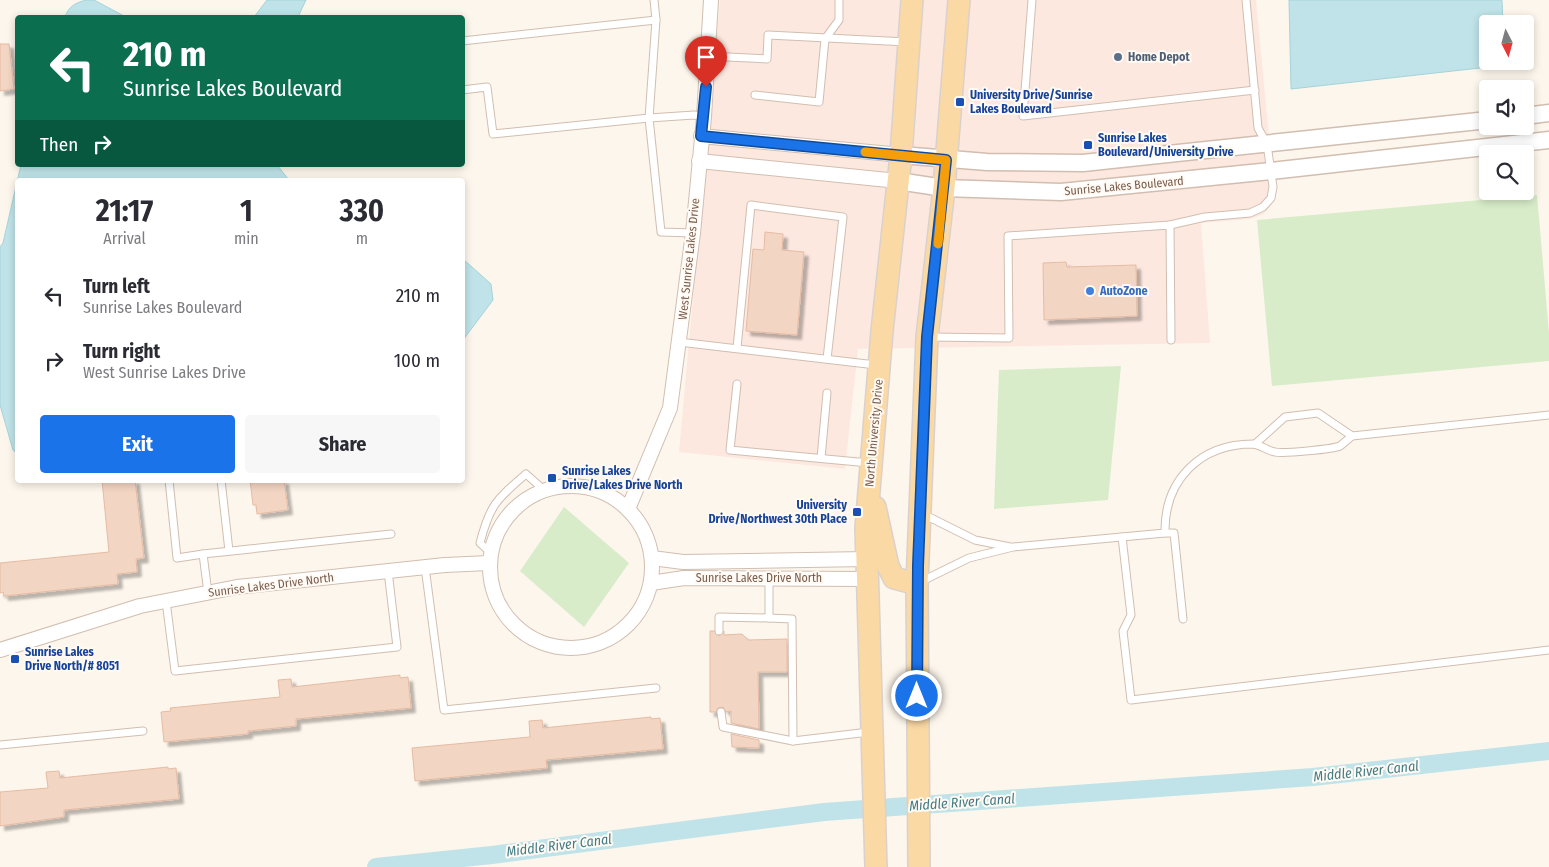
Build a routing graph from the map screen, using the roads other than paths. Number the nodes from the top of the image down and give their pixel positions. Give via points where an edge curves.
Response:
1 (654, 0) edge
2 (711, 0) edge
3 (839, 0) edge
4 (912, 0) edge
5 (959, 0) edge
6 (1032, 0) edge
7 (1246, 0) edge
8 (656, 20) junction
9 (825, 39) junction
10 (465, 41) edge
11 (910, 42) junction
12 (708, 56) junction
13 (465, 90) edge
14 (1255, 90) junction
15 (755, 96) dead end
16 (1549, 113) edge
17 (1534, 115) edge
18 (704, 117) junction
19 (649, 118) junction
20 (1479, 121) edge
21 (701, 136) junction
22 (1549, 140) edge
23 (1267, 144) junction
24 (901, 156) junction
25 (946, 160) junction
26 (699, 161) junction
27 (1271, 171) junction
28 (898, 181) junction
29 (944, 188) junction
30 (1170, 225) junction
31 (693, 233) junction
32 (927, 337) junction
33 (1171, 340) dead end
34 (679, 342) junction
35 (737, 348) junction
36 (827, 359) junction
37 (879, 365) junction
38 (737, 384) dead end
39 (826, 392) dead end
40 (1549, 415) edge
41 (1352, 436) junction
42 (1255, 444) junction
43 (821, 458) junction
44 (871, 472) junction
45 (169, 483) edge
46 (222, 483) edge
47 (544, 490) junction
48 (628, 509) junction
49 (919, 512) junction
50 (1165, 533) junction
51 (391, 534) dead end
52 (1122, 537) junction
53 (1013, 547) junction
54 (229, 551) junction
55 (203, 554) junction
56 (490, 558) junction
57 (652, 558) junction
58 (425, 567) junction
59 (867, 569) junction
60 (388, 571) junction
61 (769, 577) junction
62 (651, 583) junction
63 (917, 584) junction
64 (208, 593) junction
65 (166, 601) junction
66 (769, 618) junction
67 (1183, 619) dead end
68 (719, 631) dead end
69 (0, 650) edge
70 (1549, 650) edge
71 (656, 688) dead end
72 (721, 712) dead end
73 (143, 731) dead end
74 (872, 732) junction
75 (793, 741) junction
76 (0, 745) edge
77 (876, 867) edge
78 (919, 867) edge

1 - 8 lane
2 - 12 street, West Sunrise Lakes Drive
3 - 9 lane via 839,20
4 - 11 main road, North University Drive
5 - 25 main road
6 - 14 lane via 1023,116
7 - 14 lane
8 - 10 lane
8 - 19 lane
9 - 11 lane
9 - 12 lane via 768,35 767,60
9 - 15 lane via 818,102
11 - 24 main road, North University Drive
12 - 18 street, West Sunrise Lakes Drive
13 - 19 lane via 487,87 493,134
14 - 23 lane via 1258,128
16 - 17 street
18 - 19 lane
18 - 21 street, West Sunrise Lakes Drive
19 - 31 lane via 661,232
20 - 23 street
21 - 24 street
21 - 26 street, West Sunrise Lakes Drive
22 - 27 street, Sunrise Lakes Boulevard
23 - 25 street via 1066,164
23 - 27 lane
24 - 25 street
24 - 28 main road, North University Drive
25 - 29 main road
26 - 28 street, Sunrise Lakes Boulevard
26 - 31 street, West Sunrise Lakes Drive
27 - 29 street, Sunrise Lakes Boulevard via 1061,192
27 - 30 lane via 1271,198 1263,207 1250,213 1206,217
28 - 29 street, Sunrise Lakes Boulevard
28 - 37 main road, North University Drive
29 - 32 main road
30 - 32 lane via 1008,236 1009,338
30 - 33 lane
31 - 34 street, West Sunrise Lakes Drive
32 - 49 main road
34 - 35 lane
34 - 48 street, West Sunrise Lakes Drive via 670,408
35 - 36 lane
35 - 36 lane via 751,205 843,217
36 - 37 lane
37 - 44 main road, North University Drive
38 - 43 lane via 730,450
39 - 43 lane
40 - 41 lane
41 - 42 lane via 1338,446 1276,453
41 - 42 lane via 1318,413 1285,417
42 - 50 lane via 1225,448 1202,457 1188,469 1170,496 1164,513
43 - 44 lane
44 - 59 main road, North University Drive via 866,528
44 - 63 main road via 888,566 894,578
45 - 55 lane via 177,558
46 - 54 lane
47 - 48 street via 566,486 589,488 610,496
47 - 56 street via 523,501 506,518 494,539
47 - 56 lane via 526,474 500,497 487,515 480,543
48 - 57 street via 640,523
49 - 53 lane via 975,540
49 - 63 main road
50 - 52 lane
50 - 67 lane via 1174,533
51 - 54 lane
52 - 53 lane
52 - 70 lane via 1132,615 1123,631 1131,700
53 - 63 lane via 969,558
54 - 55 lane
55 - 64 lane
56 - 58 street, Sunrise Lakes Drive North
56 - 62 street via 490,583 508,619 540,643 560,648 600,643 618,633 633,619
57 - 59 street, Sunrise Lakes Drive North
57 - 62 street
58 - 60 street, Sunrise Lakes Drive North
58 - 71 lane via 444,710
59 - 61 street, Sunrise Lakes Drive North
59 - 74 main road, North University Drive
60 - 64 street, Sunrise Lakes Drive North
60 - 65 lane via 397,647 175,671
61 - 62 street, Sunrise Lakes Drive North via 684,578
61 - 66 lane
63 - 78 main road
64 - 65 street, Sunrise Lakes Drive North
65 - 69 street, Sunrise Lakes Drive North via 140,606
66 - 68 lane via 719,618
66 - 75 lane via 792,619
72 - 75 lane via 722,727
73 - 76 lane
74 - 75 lane
74 - 77 main road, North University Drive

